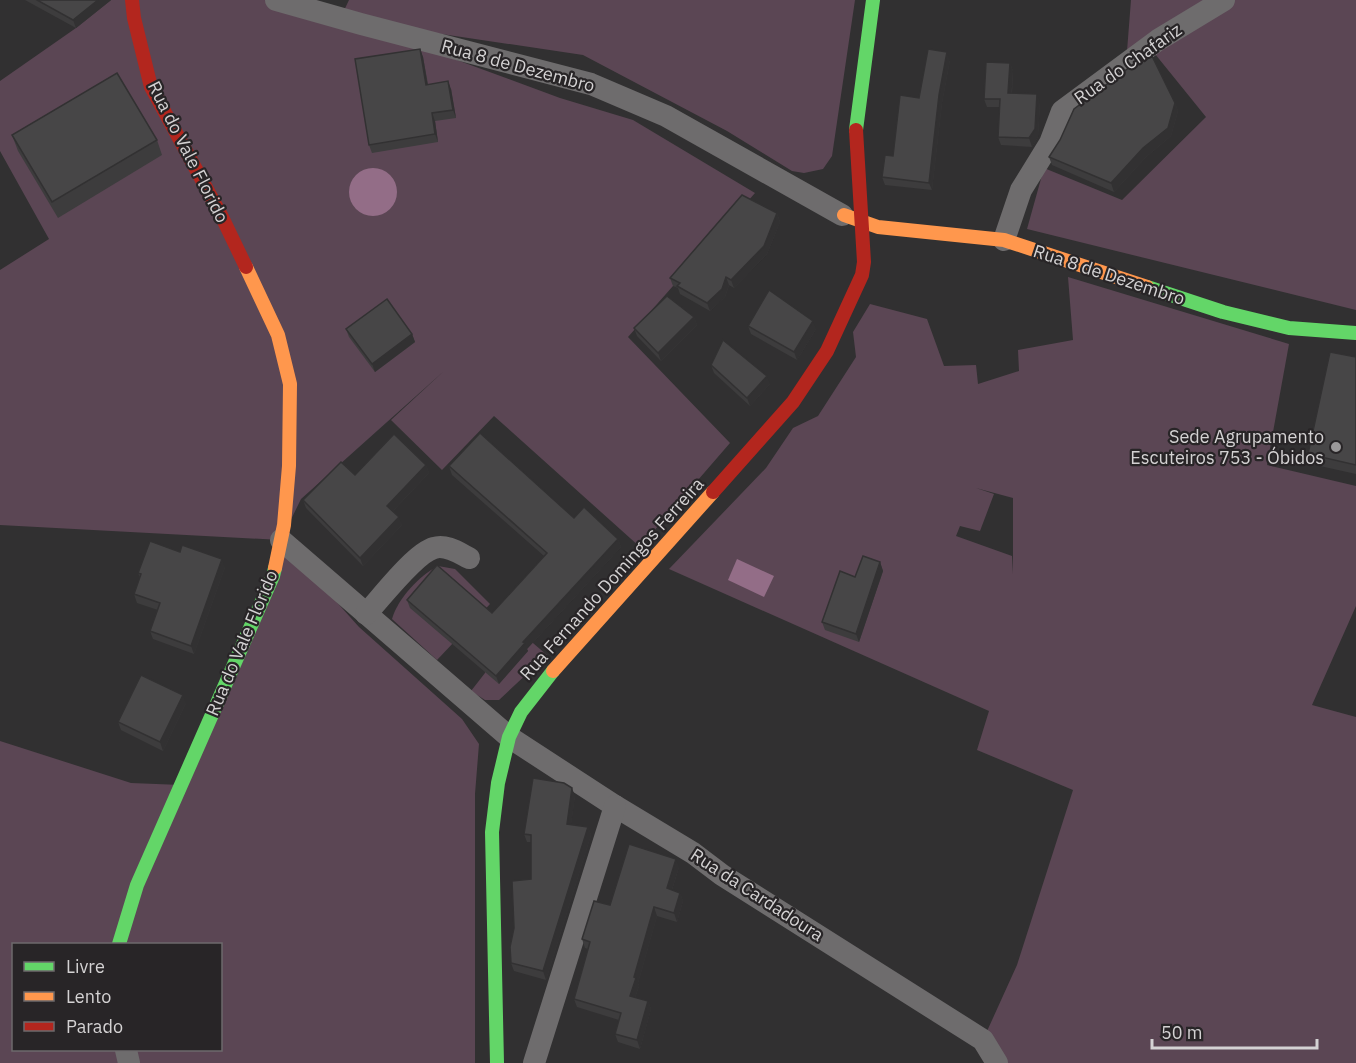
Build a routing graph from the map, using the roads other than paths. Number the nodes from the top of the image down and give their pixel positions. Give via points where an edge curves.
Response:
1 (132, 0) edge
2 (276, 0) edge
3 (873, 0) edge
4 (1224, 0) edge
5 (856, 124) junction
6 (845, 152) dead end
7 (847, 215) junction
8 (1004, 240) junction
9 (849, 260) dead end
10 (850, 299) junction
11 (1356, 333) edge
12 (281, 540) junction
13 (469, 558) dead end
14 (366, 614) junction
15 (509, 736) junction
16 (615, 806) junction
17 (120, 943) edge
18 (497, 1063) edge
19 (534, 1063) edge
20 (997, 1063) edge

1 - 12 street, Rua do Vale Florido via 151,87 221,215 278,335 290,384 289,466
2 - 7 street, Rua 8 de Dezembro via 591,84 666,116
3 - 5 street
4 - 8 street, Rua do Chafariz via 1158,40 1062,111 1050,143 1021,190
5 - 6 street
5 - 7 street, Rua Fernando Domingos Ferreira
7 - 8 street, Rua 8 de Dezembro via 878,227
7 - 10 street, Rua Fernando Domingos Ferreira via 864,262
8 - 11 street, Rua 8 de Dezembro via 1223,312 1289,327
9 - 10 street, Rua Fernando Domingos Ferreira
10 - 15 street, Rua Fernando Domingos Ferreira via 827,351 793,402 558,664 521,712
12 - 14 street, Rua da Cardadoura
12 - 17 street, Rua do Vale Florido via 273,576 137,885
13 - 14 street via 450,548 435,547 421,553
14 - 15 street, Rua da Cardadoura
15 - 16 street, Rua da Cardadoura
15 - 18 street, Rua Fernando Domingos Ferreira via 492,832
16 - 19 street
16 - 20 street, Rua da Cardadoura via 982,1040

